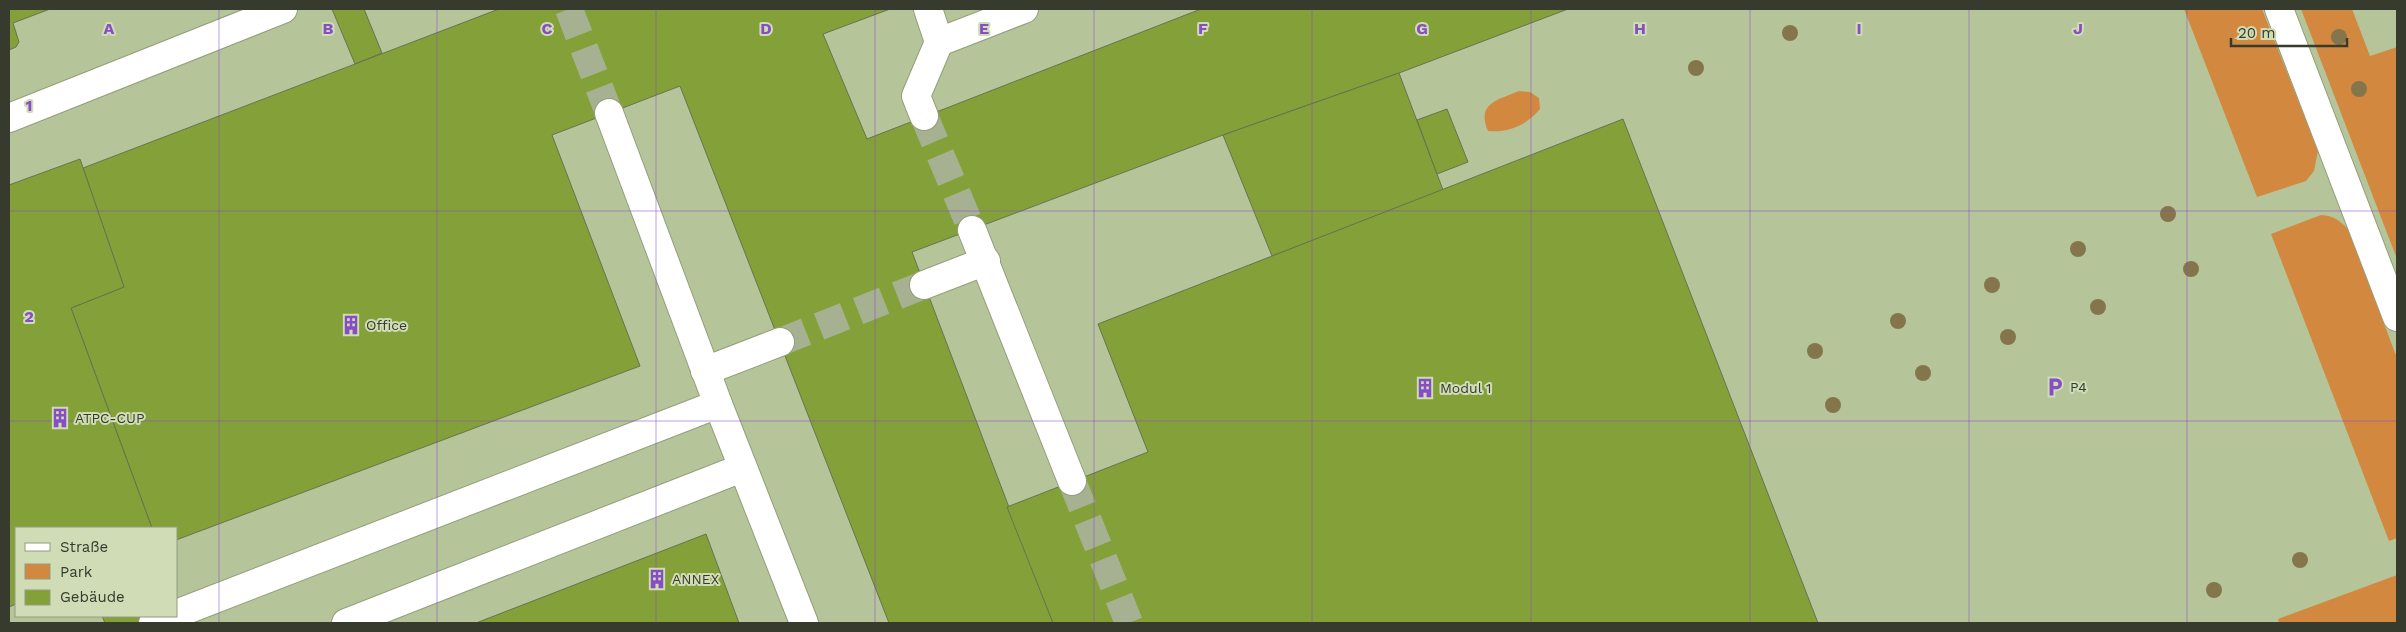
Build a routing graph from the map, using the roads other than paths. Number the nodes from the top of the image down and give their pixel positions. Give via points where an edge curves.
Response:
1 (283, 9) edge
2 (928, 9) edge
3 (1024, 9) edge
4 (2279, 9) edge
5 (939, 42) junction
6 (609, 113) tunnel mouth
7 (924, 116) tunnel mouth
8 (9, 118) edge
9 (972, 230) tunnel mouth
10 (986, 261) junction
11 (924, 285) tunnel mouth
12 (2397, 317) edge
13 (780, 342) tunnel mouth
14 (705, 371) junction
15 (718, 404) junction
16 (742, 468) junction
17 (1072, 481) tunnel mouth
18 (178, 613) edge
19 (169, 617) edge
20 (153, 623) edge
21 (346, 623) edge
22 (804, 623) edge

1 - 8 lane
2 - 5 lane
3 - 5 lane
4 - 12 lane
5 - 7 lane via 916,96
6 - 14 lane
9 - 10 lane
10 - 11 lane
10 - 17 lane
13 - 14 lane
14 - 15 lane
15 - 16 lane
15 - 18 lane
16 - 21 lane
16 - 22 lane
19 - 20 lane

